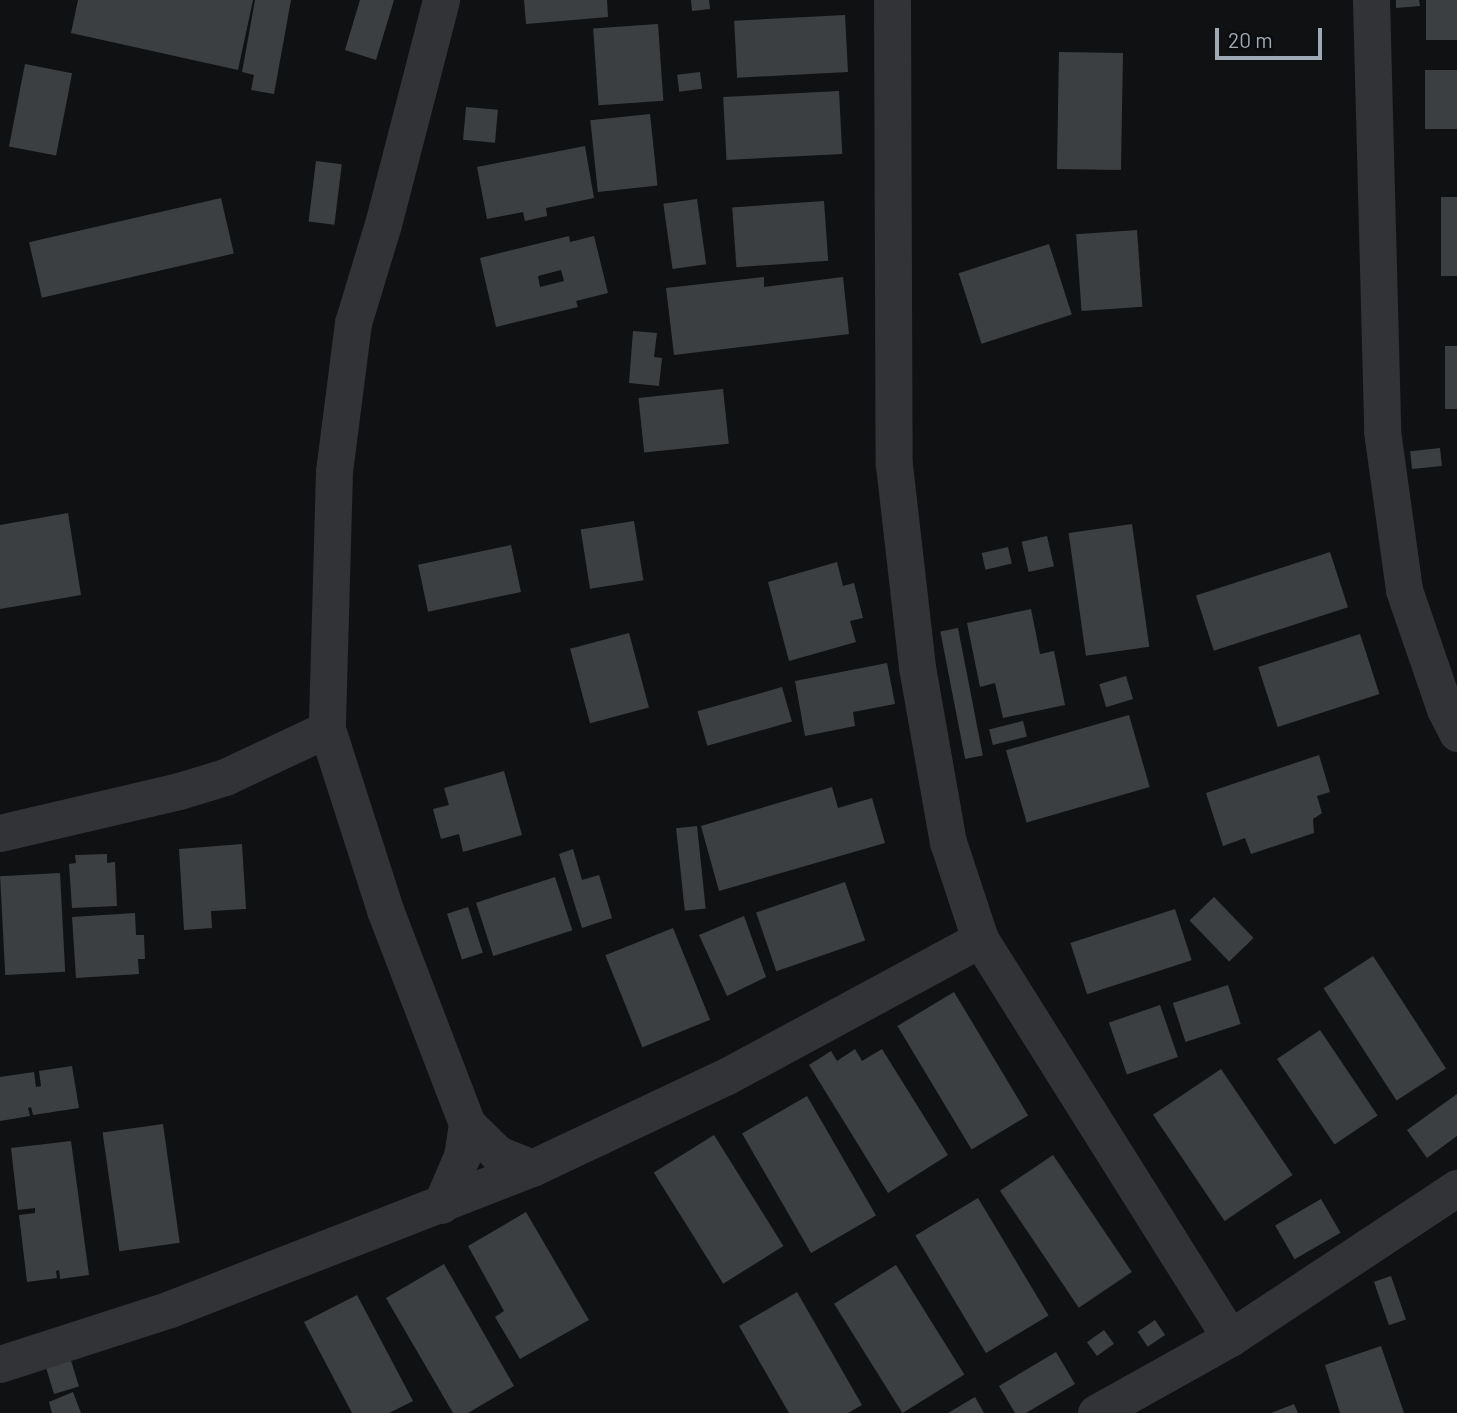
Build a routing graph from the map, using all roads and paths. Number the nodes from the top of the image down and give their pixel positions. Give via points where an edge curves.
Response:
1 (441, 0) edge
2 (892, 0) edge
3 (1371, 0) edge
4 (327, 729) junction
5 (1457, 733) edge
6 (0, 833) edge
7 (979, 939) junction
8 (467, 1124) junction
9 (532, 1168) junction
10 (1457, 1188) edge
11 (441, 1205) junction
12 (1230, 1338) junction
13 (0, 1364) edge
14 (1096, 1413) edge

1 - 4 street via 353,323 334,471
2 - 7 street via 894,465 917,667 945,828
3 - 5 street via 1382,431 1404,590
4 - 6 street via 225,776 179,791
4 - 8 street via 385,910
7 - 9 street via 727,1076
7 - 12 street
8 - 9 street via 498,1154
8 - 11 street via 462,1156
9 - 11 street
10 - 12 street
11 - 13 street via 170,1309
12 - 14 street

